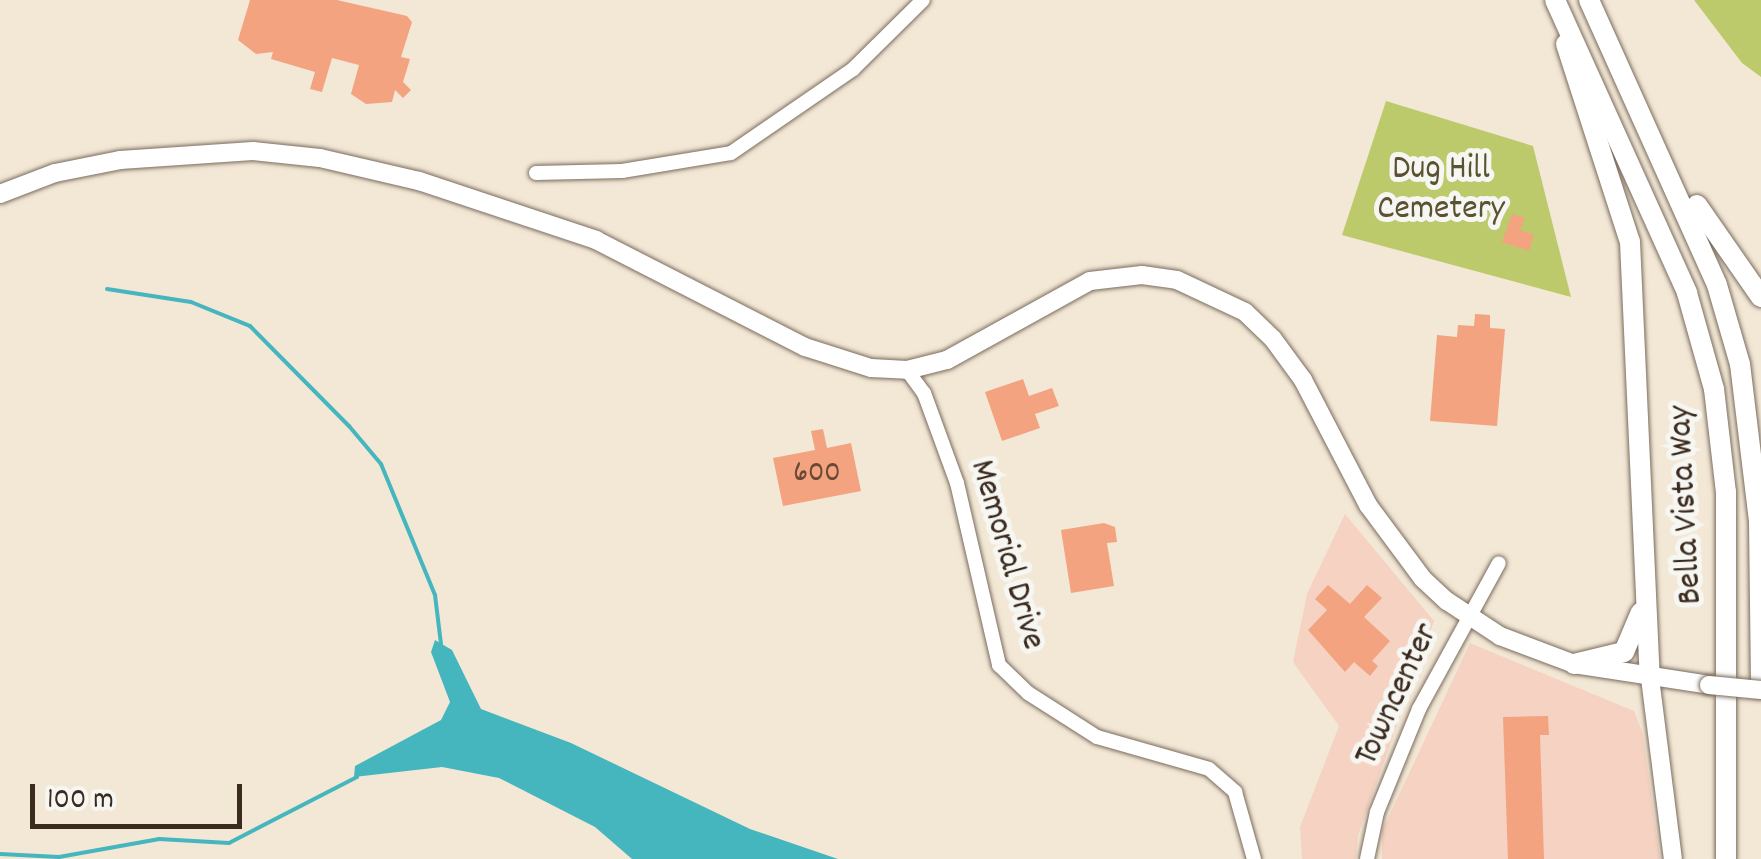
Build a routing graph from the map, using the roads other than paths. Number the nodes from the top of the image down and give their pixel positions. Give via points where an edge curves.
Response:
1 (923, 0) edge
2 (1552, 0) edge
3 (1589, 0) edge
4 (1622, 70) junction
5 (536, 173) dead end
6 (0, 194) edge
7 (1761, 297) edge
8 (907, 370) junction
9 (1498, 564) dead end
10 (1646, 590) junction
11 (1469, 617) junction
12 (1574, 664) junction
13 (1650, 678) junction
14 (1761, 688) edge
15 (1254, 859) edge
16 (1368, 859) edge
17 (1673, 859) edge
18 (1726, 859) edge

1 - 5 street via 854,69 731,154 622,171
2 - 10 main road via 1630,242
2 - 18 main road, Bella Vista Way via 1686,293 1714,389 1726,492
3 - 4 main road, Bella Vista Way
4 - 7 main road via 1658,125 1708,228
4 - 14 main road, Bella Vista Way via 1717,286 1740,364 1758,504
6 - 8 main road via 55,172 120,160 253,151 320,158 526,214 642,260 834,359
8 - 11 main road via 948,360 1059,293 1110,276 1178,280 1210,292 1273,338 1396,546 1423,580
8 - 15 street, Memorial Drive via 924,393 956,482 1000,665 1028,693 1097,737 1210,769 1235,792
9 - 11 street, Towncenter
10 - 12 main road via 1624,652
10 - 13 main road
11 - 12 main road
11 - 16 street, Towncenter via 1419,709 1377,812
12 - 13 main road
13 - 14 main road, bridge
13 - 17 main road

